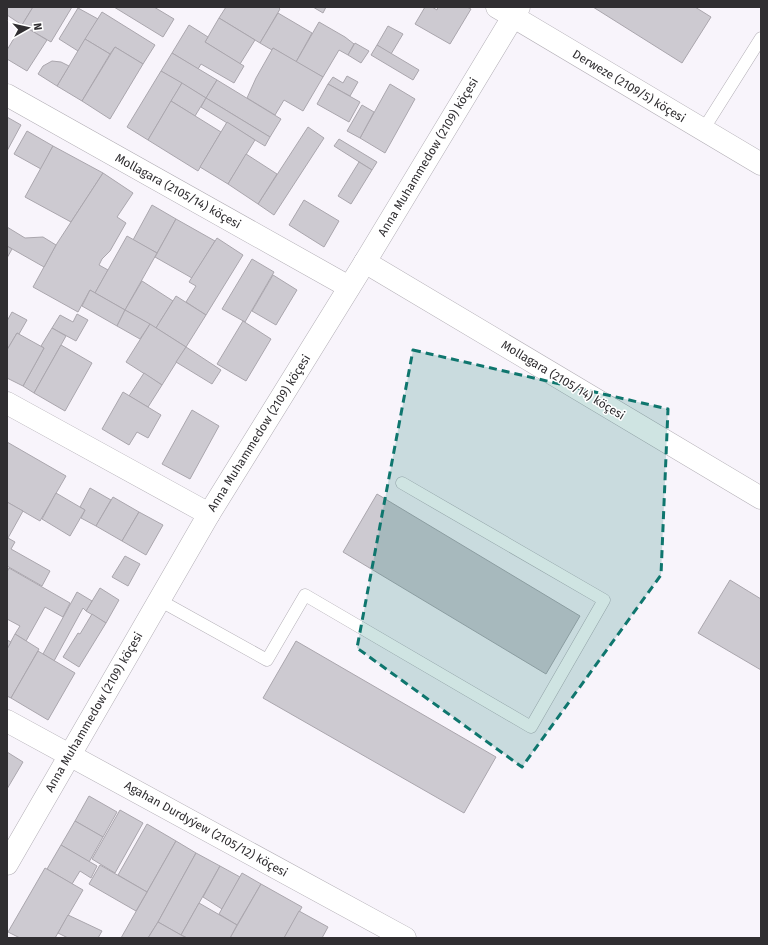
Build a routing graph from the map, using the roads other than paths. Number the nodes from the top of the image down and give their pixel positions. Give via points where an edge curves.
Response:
1 (510, 10) edge
2 (761, 38) edge
3 (7, 95) edge
4 (703, 130) junction
5 (761, 164) edge
6 (365, 262) junction
7 (349, 287) junction
8 (7, 403) edge
9 (402, 483) dead end
10 (761, 498) edge
11 (209, 514) junction
12 (159, 600) junction
13 (7, 721) edge
14 (70, 755) junction
15 (7, 864) edge
16 (405, 938) edge

1 - 4 street, Derweze (2109/5) köçesi
1 - 6 street, Anna Muhammedow (2109) köçesi
2 - 4 lane
3 - 7 street, Mollagara (2105/14) köçesi
4 - 5 street, Derweze (2109/5) köçesi
6 - 7 street, Anna Muhammedow (2109) köçesi
6 - 10 street, Mollagara (2105/14) köçesi
7 - 11 street, Anna Muhammedow (2109) köçesi
8 - 11 street
9 - 12 lane via 604,600 531,727 305,595 267,660
11 - 12 street, Anna Muhammedow (2109) köçesi
12 - 14 street, Anna Muhammedow (2109) köçesi
13 - 14 street, Agahan Durdyýew (2105/12) köçesi
14 - 15 street, Anna Muhammedow (2109) köçesi
14 - 16 street, Agahan Durdyýew (2105/12) köçesi

